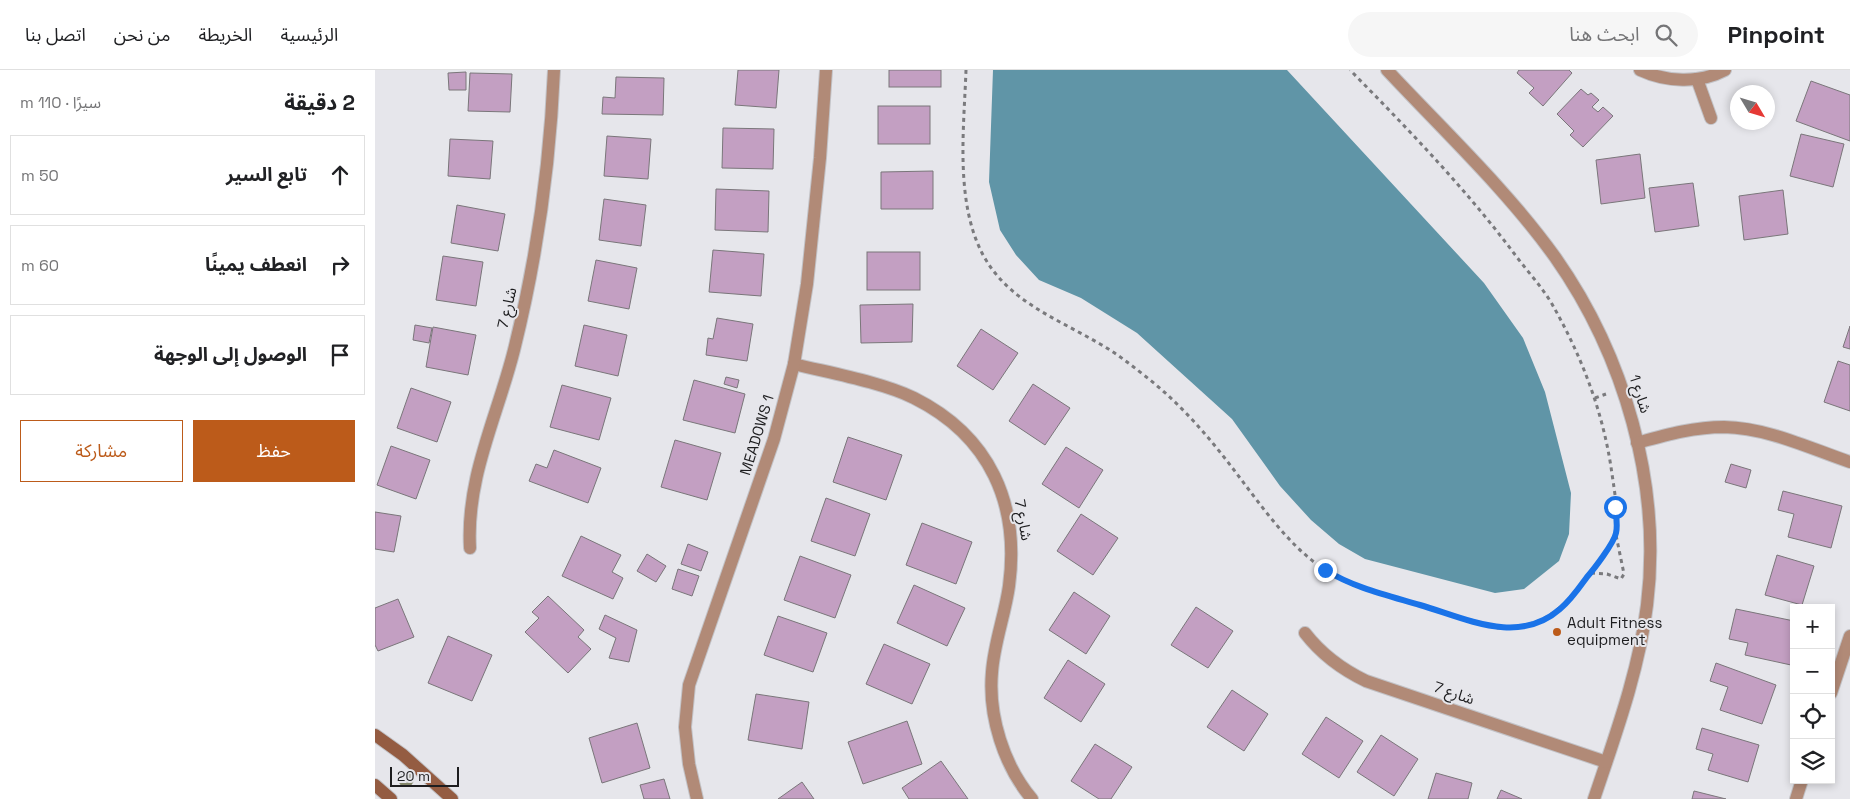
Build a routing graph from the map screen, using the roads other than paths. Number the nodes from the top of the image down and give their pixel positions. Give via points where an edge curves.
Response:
1 (554, 70) edge
2 (826, 70) edge
3 (1387, 70) edge
4 (1640, 70) edge
5 (1725, 70) edge
6 (1697, 79) junction
7 (1711, 118) dead end
8 (794, 364) junction
9 (1637, 442) junction
10 (1850, 462) edge
11 (470, 548) dead end
12 (1305, 633) dead end
13 (1850, 636) edge
14 (1835, 681) edge
15 (375, 735) edge
16 (1606, 762) junction
17 (1802, 784) edge
18 (375, 785) edge
19 (391, 799) edge
20 (451, 799) edge
21 (697, 799) edge
22 (1032, 799) edge
23 (1594, 799) edge
24 (1796, 799) edge

1 - 11 street, شارع 7 via 546,185 538,242 513,354 473,484
2 - 8 street, MEADOWS 1 via 807,284
3 - 9 street, شارع 1 via 1512,204 1554,257 1599,334 1622,389
4 - 6 street via 1673,80
5 - 6 street
6 - 7 street
8 - 21 street, MEADOWS 1 via 774,439 689,685 685,727
8 - 22 street, شارع 7 via 912,397 941,414 966,435 987,462 1008,515 1012,556 1009,589 992,672 992,697 1002,746 1012,769
9 - 10 street via 1701,428 1747,429
9 - 16 street, شارع 1 via 1649,522 1647,604 1631,683
12 - 16 street, شارع 7 via 1332,661 1366,681
13 - 14 street
15 - 20 main road via 403,755
16 - 23 street, شارع 1
17 - 24 street
18 - 19 main road

